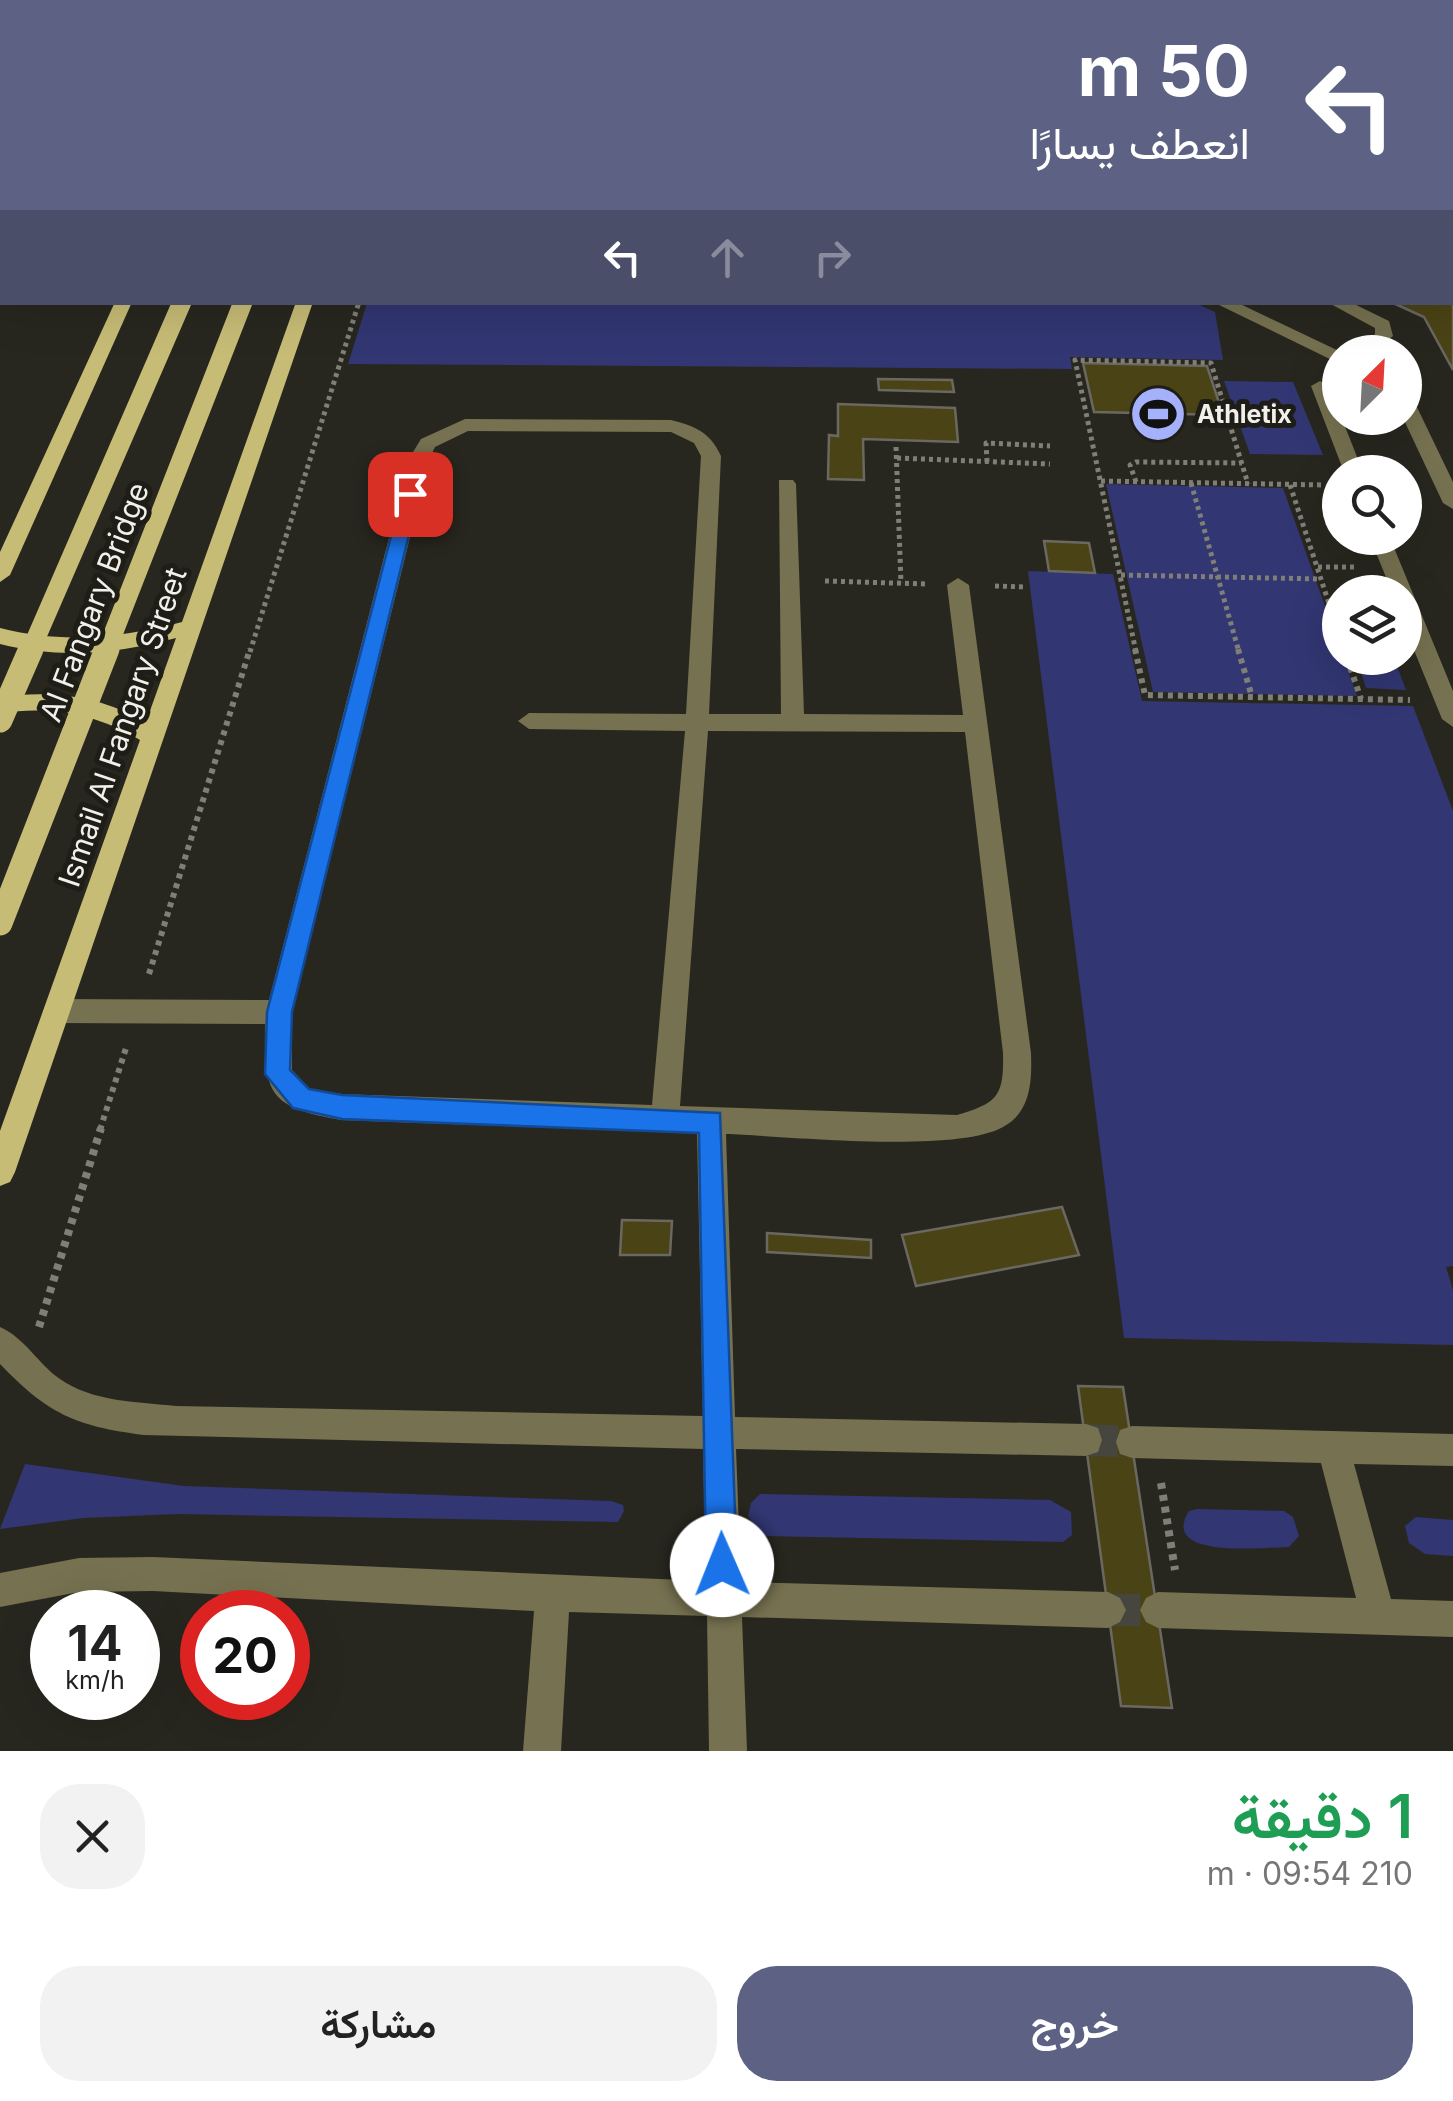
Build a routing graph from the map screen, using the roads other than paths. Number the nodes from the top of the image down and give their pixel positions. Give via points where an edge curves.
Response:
1 (123, 305) edge
2 (181, 305) edge
3 (243, 305) edge
4 (304, 305) edge
5 (1236, 305) edge
6 (1341, 305) edge
7 (1384, 335) edge
8 (1322, 350) edge
9 (1320, 386) dead end
10 (1421, 435) edge
11 (1347, 455) edge
12 (786, 484) dead end
13 (1453, 503) edge
14 (2, 568) edge
15 (958, 585) road end
16 (188, 628) junction
17 (0, 636) edge
18 (1422, 643) edge
19 (0, 705) edge
20 (1449, 710) edge
21 (0, 720) edge
22 (530, 721) dead end
23 (697, 722) junction
24 (793, 722) junction
25 (975, 724) junction
26 (150, 736) junction
27 (0, 924) edge
28 (56, 1012) junction
29 (280, 1012) junction
30 (665, 1120) junction
31 (711, 1121) junction
32 (3, 1160) edge
33 (0, 1343) edge
34 (718, 1430) junction
35 (1086, 1440) tunnel mouth
36 (1144, 1442) tunnel mouth
37 (1333, 1446) junction
38 (1453, 1450) edge
39 (0, 1590) edge
40 (553, 1594) junction
41 (722, 1598) junction
42 (1108, 1610) tunnel mouth
43 (1170, 1611) tunnel mouth
44 (1378, 1618) junction
45 (1453, 1619) edge
46 (542, 1751) edge
47 (728, 1751) edge

1 - 14 main road
2 - 21 main road, Al Fangary Bridge, bridge
3 - 27 main road, Al Fangary Bridge, bridge
4 - 16 main road, Ismail Al Fangary Street
5 - 8 lane
6 - 7 lane via 1383,325
9 - 11 lane
10 - 13 lane
12 - 24 lane
15 - 25 lane
16 - 17 main road via 72,648
16 - 26 main road, Ismail Al Fangary Street
18 - 20 lane
19 - 26 main road via 91,706
22 - 23 lane
23 - 24 lane
23 - 29 lane via 706,442 670,426 465,425 428,443
23 - 30 lane
24 - 25 lane
25 - 31 lane via 1018,1088 996,1117 958,1128
26 - 28 main road, Ismail Al Fangary Street
28 - 29 lane
28 - 32 main road, Ismail Al Fangary Street
29 - 30 lane via 278,1074 302,1100
30 - 31 lane
31 - 34 lane
33 - 34 lane via 49,1392 90,1409 176,1422
34 - 35 lane
34 - 41 lane
36 - 37 lane
37 - 38 lane
37 - 44 lane
39 - 40 lane via 79,1574 153,1574
40 - 41 lane
40 - 46 lane
41 - 42 lane
41 - 47 lane
43 - 44 lane
44 - 45 lane

